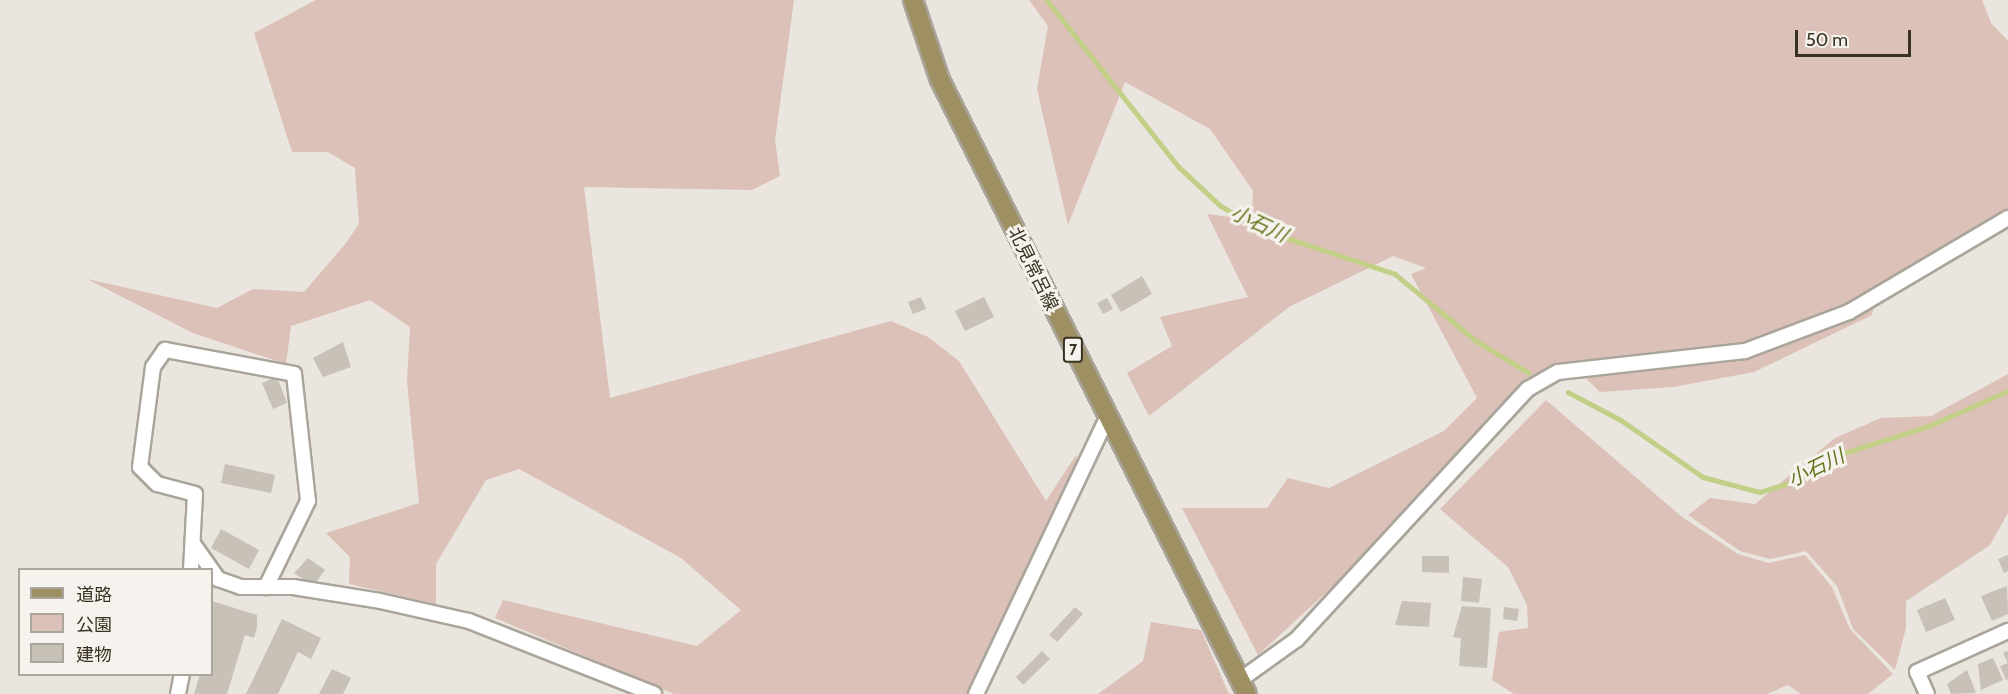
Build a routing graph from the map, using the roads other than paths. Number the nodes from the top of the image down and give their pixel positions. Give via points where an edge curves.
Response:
1 (913, 0) edge
2 (2008, 218) edge
3 (1107, 418) junction
4 (194, 545) junction
5 (191, 568) edge
6 (210, 568) edge
7 (213, 572) edge
8 (266, 587) junction
9 (2008, 631) edge
10 (182, 676) edge
11 (1244, 687) edge
12 (178, 694) edge
13 (654, 694) edge
14 (976, 694) edge
15 (1928, 694) edge

1 - 3 main road, 北見常呂線 / 7 via 940,80
2 - 11 street via 1849,312 1745,351 1558,372 1528,389 1297,639
3 - 11 main road, 北見常呂線 / 7
3 - 14 street
4 - 5 street
4 - 6 street
4 - 8 street via 195,494 158,484 140,467 153,367 165,350 294,374 308,501
7 - 8 street via 218,579
8 - 13 street via 380,601 469,621
9 - 15 street via 1917,672
10 - 12 street

